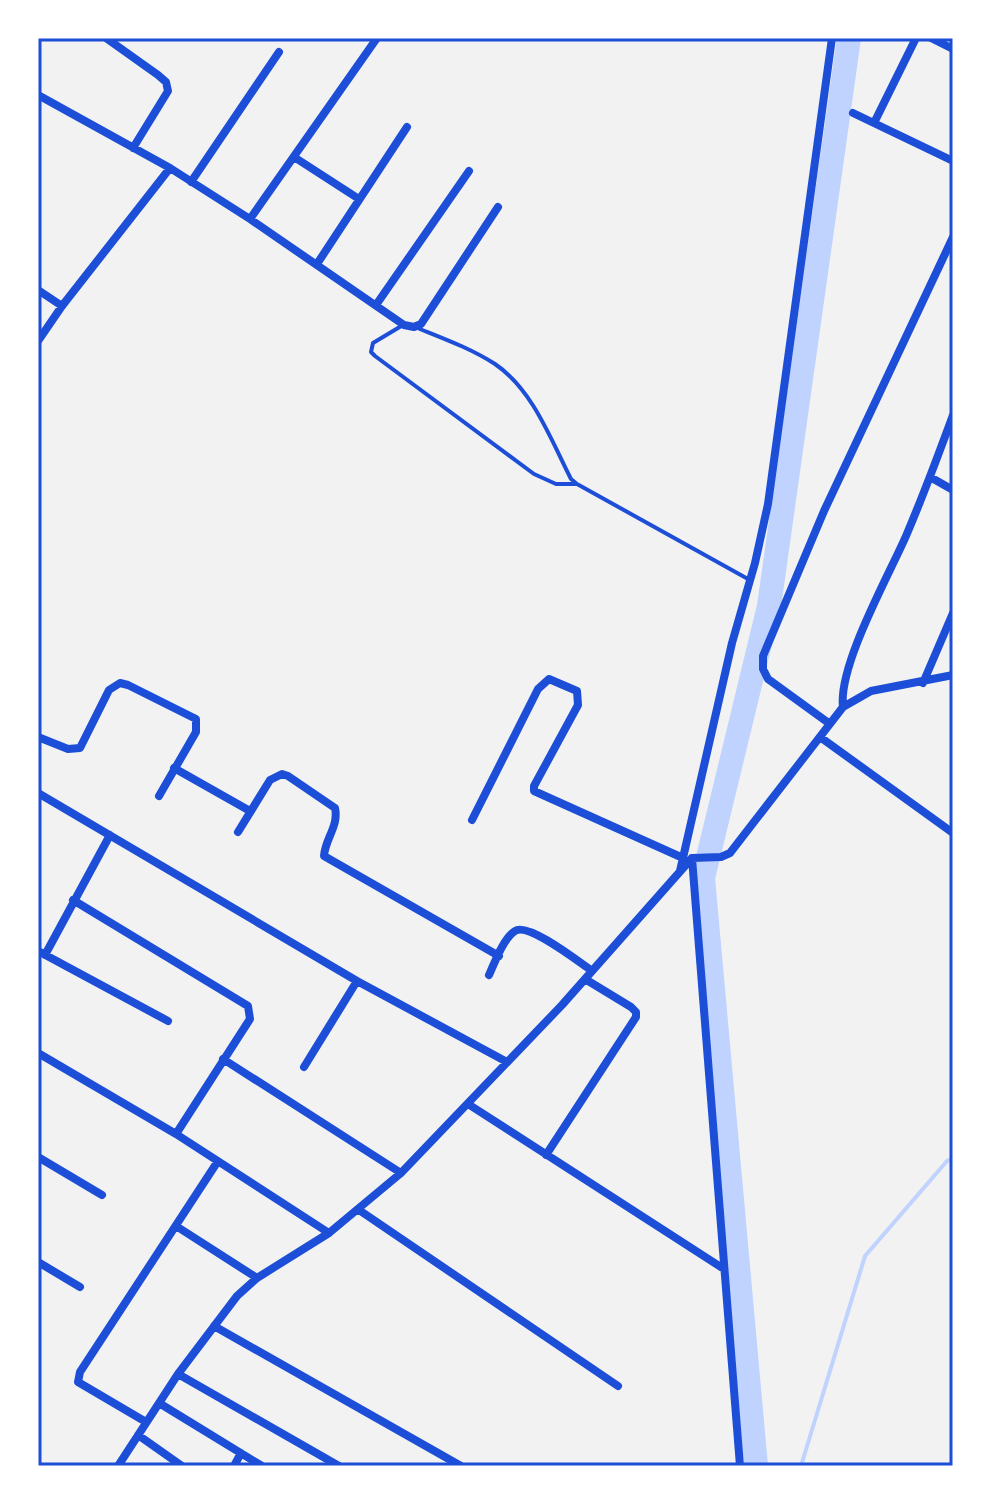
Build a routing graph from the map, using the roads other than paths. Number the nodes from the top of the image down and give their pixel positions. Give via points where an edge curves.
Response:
1 (106, 38) edge
2 (377, 38) edge
3 (832, 38) edge
4 (916, 38) edge
5 (931, 38) edge
6 (953, 49) edge
7 (279, 52) dead end
8 (38, 95) edge
9 (853, 113) dead end
10 (874, 123) junction
11 (407, 127) dead end
12 (133, 148) junction
13 (294, 157) junction
14 (953, 161) edge
15 (170, 168) junction
16 (469, 171) dead end
17 (191, 182) junction
18 (359, 199) junction
19 (498, 207) dead end
20 (250, 219) junction
21 (953, 237) edge
22 (317, 264) junction
23 (38, 290) edge
24 (376, 305) junction
25 (62, 306) junction
26 (409, 326) junction
27 (38, 341) edge
28 (953, 415) edge
29 (930, 477) junction
30 (577, 484) junction
31 (953, 490) edge
32 (750, 580) junction
33 (953, 613) edge
34 (953, 675) edge
35 (923, 683) junction
36 (843, 707) junction
37 (830, 724) junction
38 (38, 737) edge
39 (820, 737) junction
40 (174, 768) junction
41 (38, 793) edge
42 (159, 796) dead end
43 (250, 811) junction
44 (472, 820) dead end
45 (238, 832) dead end
46 (953, 833) edge
47 (110, 835) junction
48 (691, 857) junction
49 (73, 900) junction
50 (42, 953) edge
51 (499, 956) junction
52 (592, 971) junction
53 (489, 975) dead end
54 (585, 979) junction
55 (357, 981) junction
56 (168, 1021) dead end
57 (38, 1053) edge
58 (223, 1059) junction
59 (507, 1062) junction
60 (304, 1067) dead end
61 (468, 1104) junction
62 (176, 1134) junction
63 (546, 1155) junction
64 (38, 1157) edge
65 (218, 1161) junction
66 (401, 1173) junction
67 (102, 1195) dead end
68 (359, 1210) junction
69 (176, 1226) junction
70 (329, 1233) junction
71 (38, 1262) edge
72 (724, 1269) junction
73 (257, 1278) junction
74 (80, 1287) dead end
75 (214, 1326) junction
76 (178, 1374) junction
77 (618, 1386) dead end
78 (159, 1403) junction
79 (146, 1422) junction
80 (138, 1435) junction
81 (241, 1453) junction
82 (455, 1464) edge
83 (118, 1466) edge
84 (182, 1466) edge
85 (234, 1466) edge
86 (262, 1466) edge
87 (339, 1466) edge
88 (740, 1466) edge

1 - 12 street via 166,82 168,91
2 - 13 street
3 - 32 street via 768,504
4 - 10 street
5 - 6 street
7 - 17 street
8 - 12 street
9 - 10 street
10 - 14 street
11 - 18 street
12 - 15 street
13 - 18 street
13 - 20 street
15 - 17 street
15 - 25 street
16 - 24 street
17 - 20 street
18 - 22 street
19 - 26 street via 421,324
20 - 22 street
21 - 37 street via 824,511 763,656 768,679
22 - 24 street
23 - 25 street
24 - 26 street
25 - 27 street
26 - 30 lane via 472,351 503,371 536,411
26 - 30 lane via 373,343 371,352 534,474 556,484
28 - 29 street
29 - 31 street
29 - 36 street via 849,665
30 - 32 lane
32 - 48 street via 732,643
33 - 35 street
34 - 35 street
35 - 36 street via 871,691
36 - 37 street
37 - 39 street
38 - 40 street via 68,749 80,748 109,690 120,683 196,719 196,732
39 - 46 street
39 - 48 street via 730,853
40 - 42 street
40 - 43 street
41 - 47 street
43 - 45 street
43 - 51 street via 270,780 288,776 335,808 336,822 324,856
44 - 48 street via 538,689 555,679 580,698 534,791
47 - 49 street
47 - 55 street
48 - 52 street
48 - 72 street
49 - 50 street
49 - 58 street via 248,1006 250,1019
50 - 56 street
51 - 52 street via 509,937 522,929
51 - 53 street
52 - 54 street
54 - 59 street
54 - 63 street via 631,1007 636,1017
55 - 59 street
55 - 60 street
57 - 62 street
58 - 62 street
58 - 66 street
59 - 61 street
61 - 63 street
61 - 66 street
62 - 65 street
63 - 72 street
64 - 67 street
65 - 69 street
65 - 70 street
66 - 68 street
68 - 70 street
68 - 77 street
69 - 73 street
69 - 79 street via 78,1382
70 - 73 street
71 - 74 street
72 - 88 street
73 - 75 street
75 - 76 street
75 - 82 street
76 - 78 street
76 - 87 street
78 - 79 street
78 - 81 street
79 - 80 street
80 - 83 street
80 - 84 street
81 - 85 street
81 - 86 street

